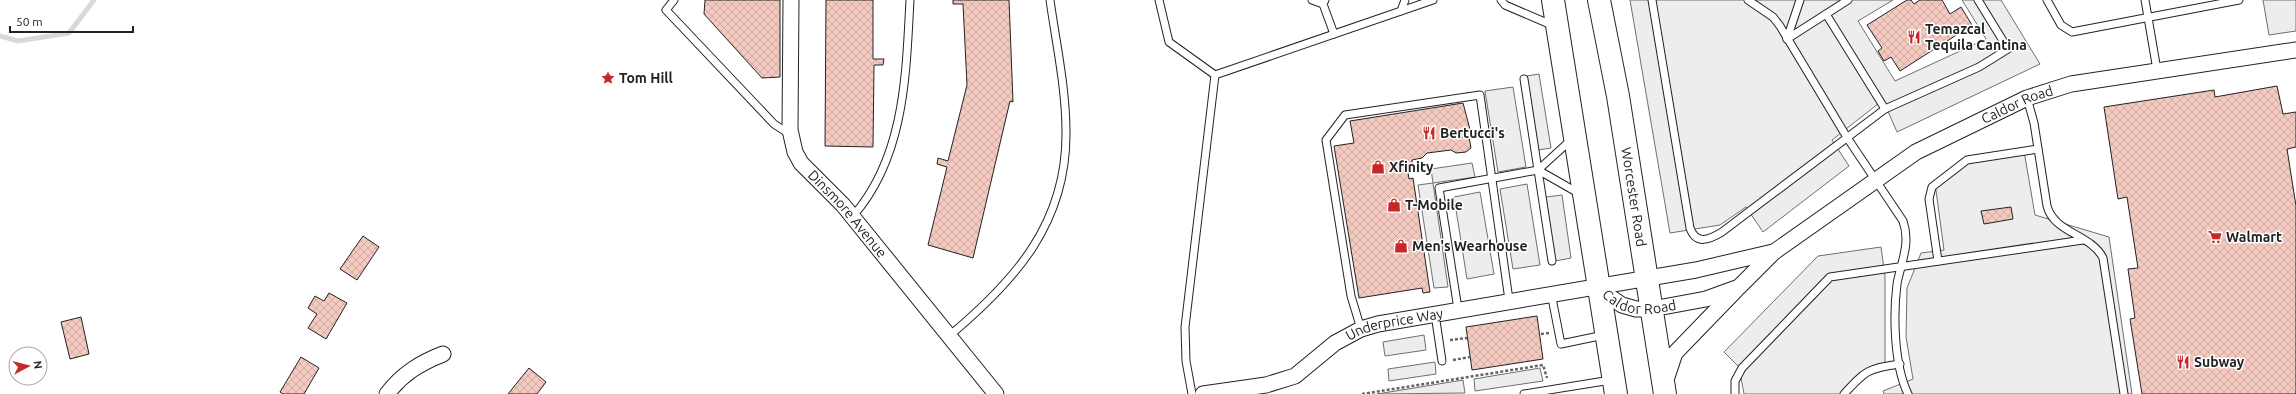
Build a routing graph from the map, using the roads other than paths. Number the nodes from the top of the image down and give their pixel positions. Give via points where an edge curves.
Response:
1 (674, 0) edge
2 (791, 0) edge
3 (910, 0) edge
4 (1050, 0) edge
5 (1159, 0) edge
6 (1312, 0) edge
7 (1405, 0) edge
8 (1433, 0) edge
9 (1501, 0) edge
10 (1553, 0) edge
11 (1599, 0) edge
12 (1652, 0) edge
13 (1748, 0) edge
14 (1800, 0) edge
15 (1848, 0) edge
16 (1978, 0) edge
17 (2047, 0) edge
18 (2145, 0) edge
19 (2239, 0) edge
20 (1324, 2) edge
21 (1401, 11) junction
22 (1826, 14) junction
23 (2148, 18) junction
24 (1558, 28) junction
25 (1334, 34) junction
26 (1788, 39) junction
27 (2296, 50) edge
28 (2157, 70) junction
29 (1215, 75) junction
30 (1524, 79) dead end
31 (2027, 98) junction
32 (1885, 109) junction
33 (791, 135) junction
34 (1575, 136) junction
35 (1848, 139) junction
36 (2038, 149) junction
37 (1538, 170) junction
38 (1492, 179) junction
39 (1876, 180) junction
40 (1584, 196) junction
41 (853, 216) junction
42 (2083, 240) junction
43 (1774, 252) junction
44 (1552, 261) dead end
45 (1938, 261) junction
46 (1902, 266) junction
47 (1647, 277) junction
48 (1598, 285) junction
49 (1739, 287) junction
50 (1551, 293) junction
51 (1509, 300) junction
52 (1458, 309) junction
53 (1652, 309) junction
54 (1435, 313) junction
55 (1361, 329) junction
56 (1606, 335) junction
57 (949, 336) junction
58 (443, 354) dead end
59 (1442, 361) road end
60 (1900, 364) junction
61 (1614, 387) edge
62 (1571, 390) edge
63 (1665, 391) edge
64 (1848, 392) edge
65 (387, 394) edge
66 (996, 394) edge
67 (1192, 394) edge
68 (1203, 394) edge
69 (1524, 394) edge
70 (1735, 394) edge
71 (1908, 394) edge
72 (2124, 394) edge

1 - 33 lane via 666,10 774,124
2 - 33 street, Dinsmore Avenue
3 - 41 lane via 906,71 898,121 882,173 864,204
4 - 57 lane via 1066,131 1064,172 1059,194 1043,231 1018,268
5 - 29 lane via 1169,42
6 - 20 lane
7 - 21 lane
8 - 21 lane
9 - 24 lane via 1505,5
10 - 24 highway
11 - 47 highway, Worcester Road via 1613,67
12 - 35 lane via 1690,228 1692,236 1697,240 1713,238 1722,232
13 - 26 lane via 1773,17
14 - 26 lane
15 - 22 lane
16 - 32 lane via 2008,49 1979,67
17 - 23 lane via 2060,25 2072,32
18 - 23 lane
19 - 23 lane
20 - 25 lane
21 - 25 lane
22 - 26 lane
22 - 32 lane
23 - 28 lane
24 - 34 highway
25 - 29 lane
26 - 35 lane
27 - 28 street, Caldor Road
28 - 31 street, Caldor Road via 2059,87
29 - 67 lane via 1185,327 1186,361
30 - 37 lane
31 - 36 lane
31 - 39 street, Caldor Road via 1916,152
32 - 35 lane
33 - 41 street, Dinsmore Avenue via 801,163
34 - 37 lane
34 - 40 highway
35 - 39 lane
36 - 42 lane via 2050,217
36 - 45 lane via 1967,160 1932,187 1929,199
37 - 38 lane
37 - 40 lane
37 - 44 lane
38 - 51 lane
38 - 52 lane via 1439,188
38 - 55 lane via 1480,96 1345,115 1326,140 1351,296
39 - 43 street, Caldor Road
39 - 46 lane via 1904,226 1906,247
40 - 48 highway
41 - 57 street, Dinsmore Avenue
42 - 45 lane
42 - 72 lane via 2096,247 2103,258
43 - 47 street, Caldor Road via 1696,270
43 - 49 street, Caldor Road
45 - 46 lane
46 - 60 lane via 1895,313
46 - 70 lane via 1828,278 1742,368 1735,381
47 - 48 street, Caldor Road
47 - 53 highway, Worcester Road
48 - 50 street, Underprice Way
48 - 53 street, Caldor Road via 1622,304 1636,309
48 - 56 highway
49 - 53 street, Caldor Road via 1706,299
49 - 63 street via 1675,353 1666,374
50 - 51 street, Underprice Way
50 - 56 lane via 1561,344
51 - 52 street, Underprice Way
52 - 54 street, Underprice Way
53 - 63 highway, Worcester Road
54 - 55 street, Underprice Way
54 - 59 lane
55 - 68 street, Underprice Way via 1335,343 1295,376 1266,385
56 - 61 highway
57 - 66 street, Dinsmore Avenue
58 - 65 street via 411,369
60 - 64 lane via 1871,369
60 - 71 lane
61 - 62 lane
62 - 69 lane

